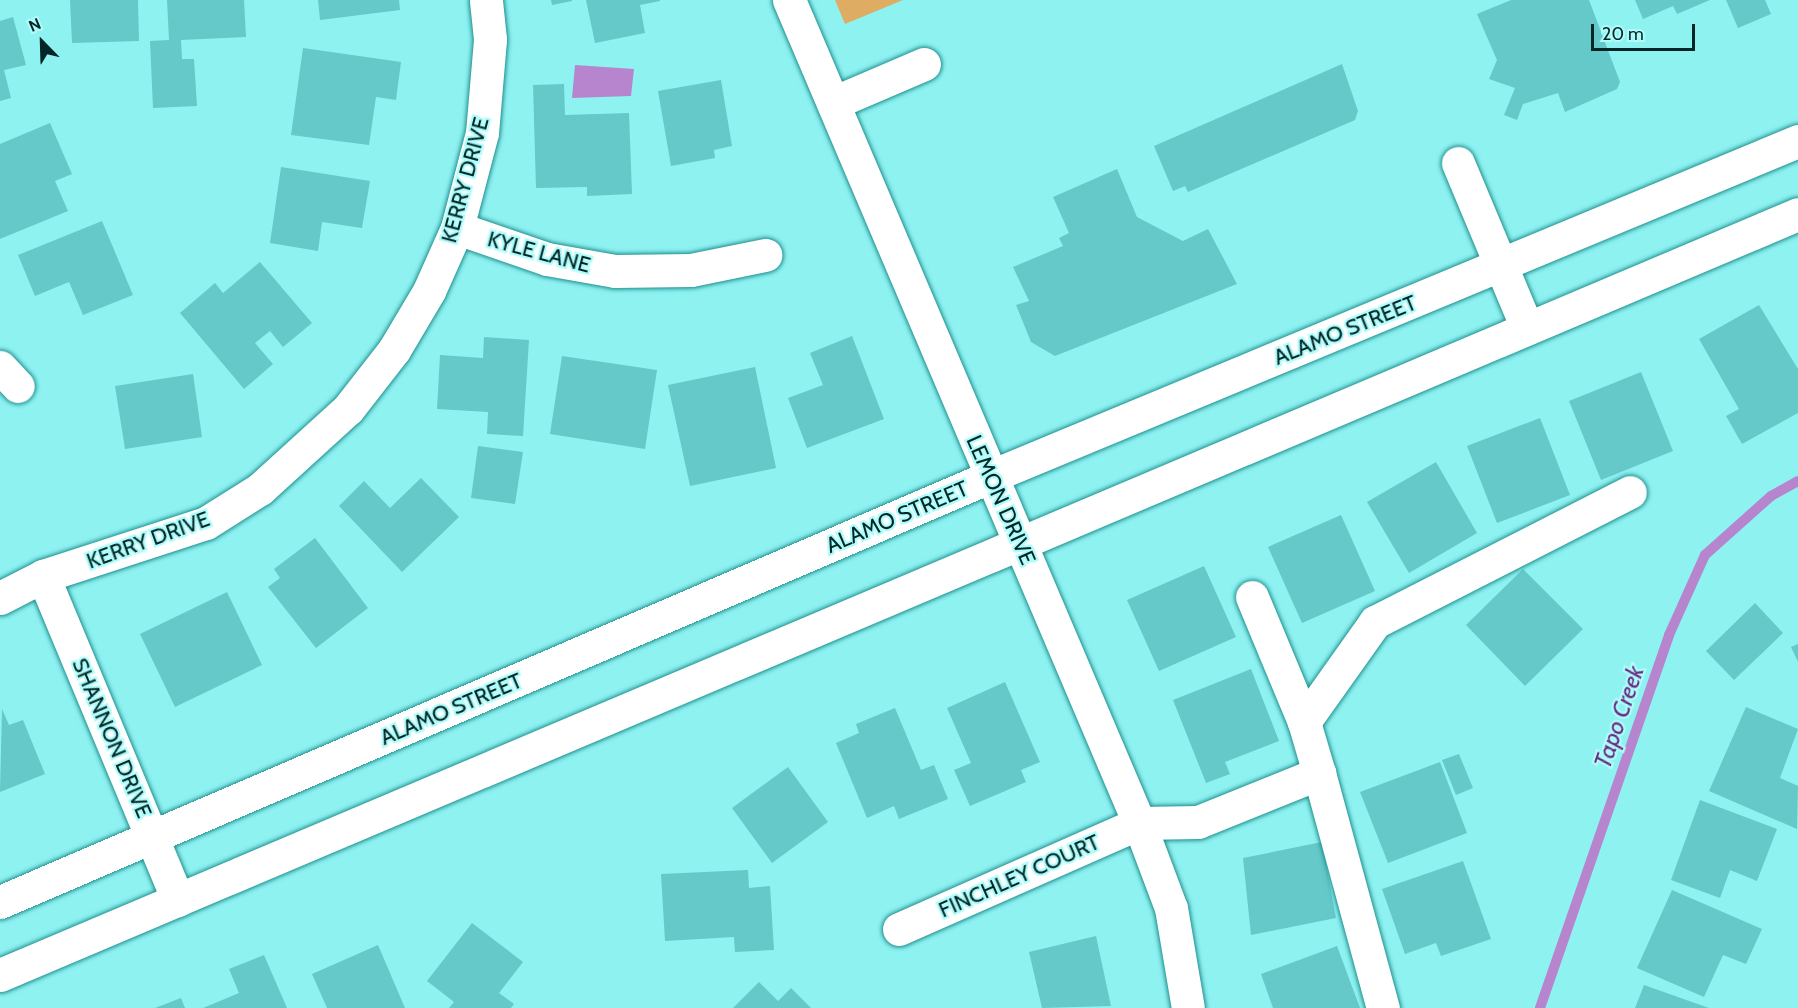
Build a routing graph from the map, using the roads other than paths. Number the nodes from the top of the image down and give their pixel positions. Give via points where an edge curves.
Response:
1 (486, 0) edge
2 (789, 0) edge
3 (924, 64) dead end
4 (833, 103) junction
5 (1798, 141) edge
6 (1458, 163) dead end
7 (1798, 214) edge
8 (457, 228) junction
9 (765, 255) dead end
10 (1502, 265) junction
11 (1527, 328) junction
12 (988, 477) junction
13 (1630, 492) dead end
14 (1020, 540) junction
15 (43, 576) junction
16 (1252, 597) dead end
17 (0, 598) edge
18 (1304, 722) junction
19 (1319, 773) junction
20 (1139, 823) junction
21 (154, 837) junction
22 (178, 900) junction
23 (0, 902) edge
24 (899, 928) dead end
25 (0, 975) edge
26 (1188, 1008) edge
27 (1383, 1008) edge

1 - 8 main road, KERRY DRIVE via 490,39 482,133
2 - 4 main road, LEMON DRIVE
3 - 4 main road
4 - 12 main road, LEMON DRIVE
5 - 10 main road, ALAMO STREET
6 - 10 main road
7 - 11 main road
8 - 9 main road, KYLE LANE via 547,258 615,271 690,270
8 - 15 main road, KERRY DRIVE via 429,291 394,350 305,452 206,523
10 - 11 main road
10 - 12 main road, ALAMO STREET
11 - 14 main road
12 - 14 main road, LEMON DRIVE
12 - 21 main road, ALAMO STREET
13 - 18 main road via 1375,622
14 - 20 main road, LEMON DRIVE
14 - 22 main road
15 - 17 main road, KERRY DRIVE
15 - 21 main road, SHANNON DRIVE
16 - 18 main road
18 - 19 main road
19 - 20 main road via 1198,822
19 - 27 main road
20 - 24 main road, FINCHLEY COURT
20 - 26 main road, LEMON DRIVE via 1171,908
21 - 22 main road, SHANNON DRIVE
21 - 23 main road, ALAMO STREET
22 - 25 main road

